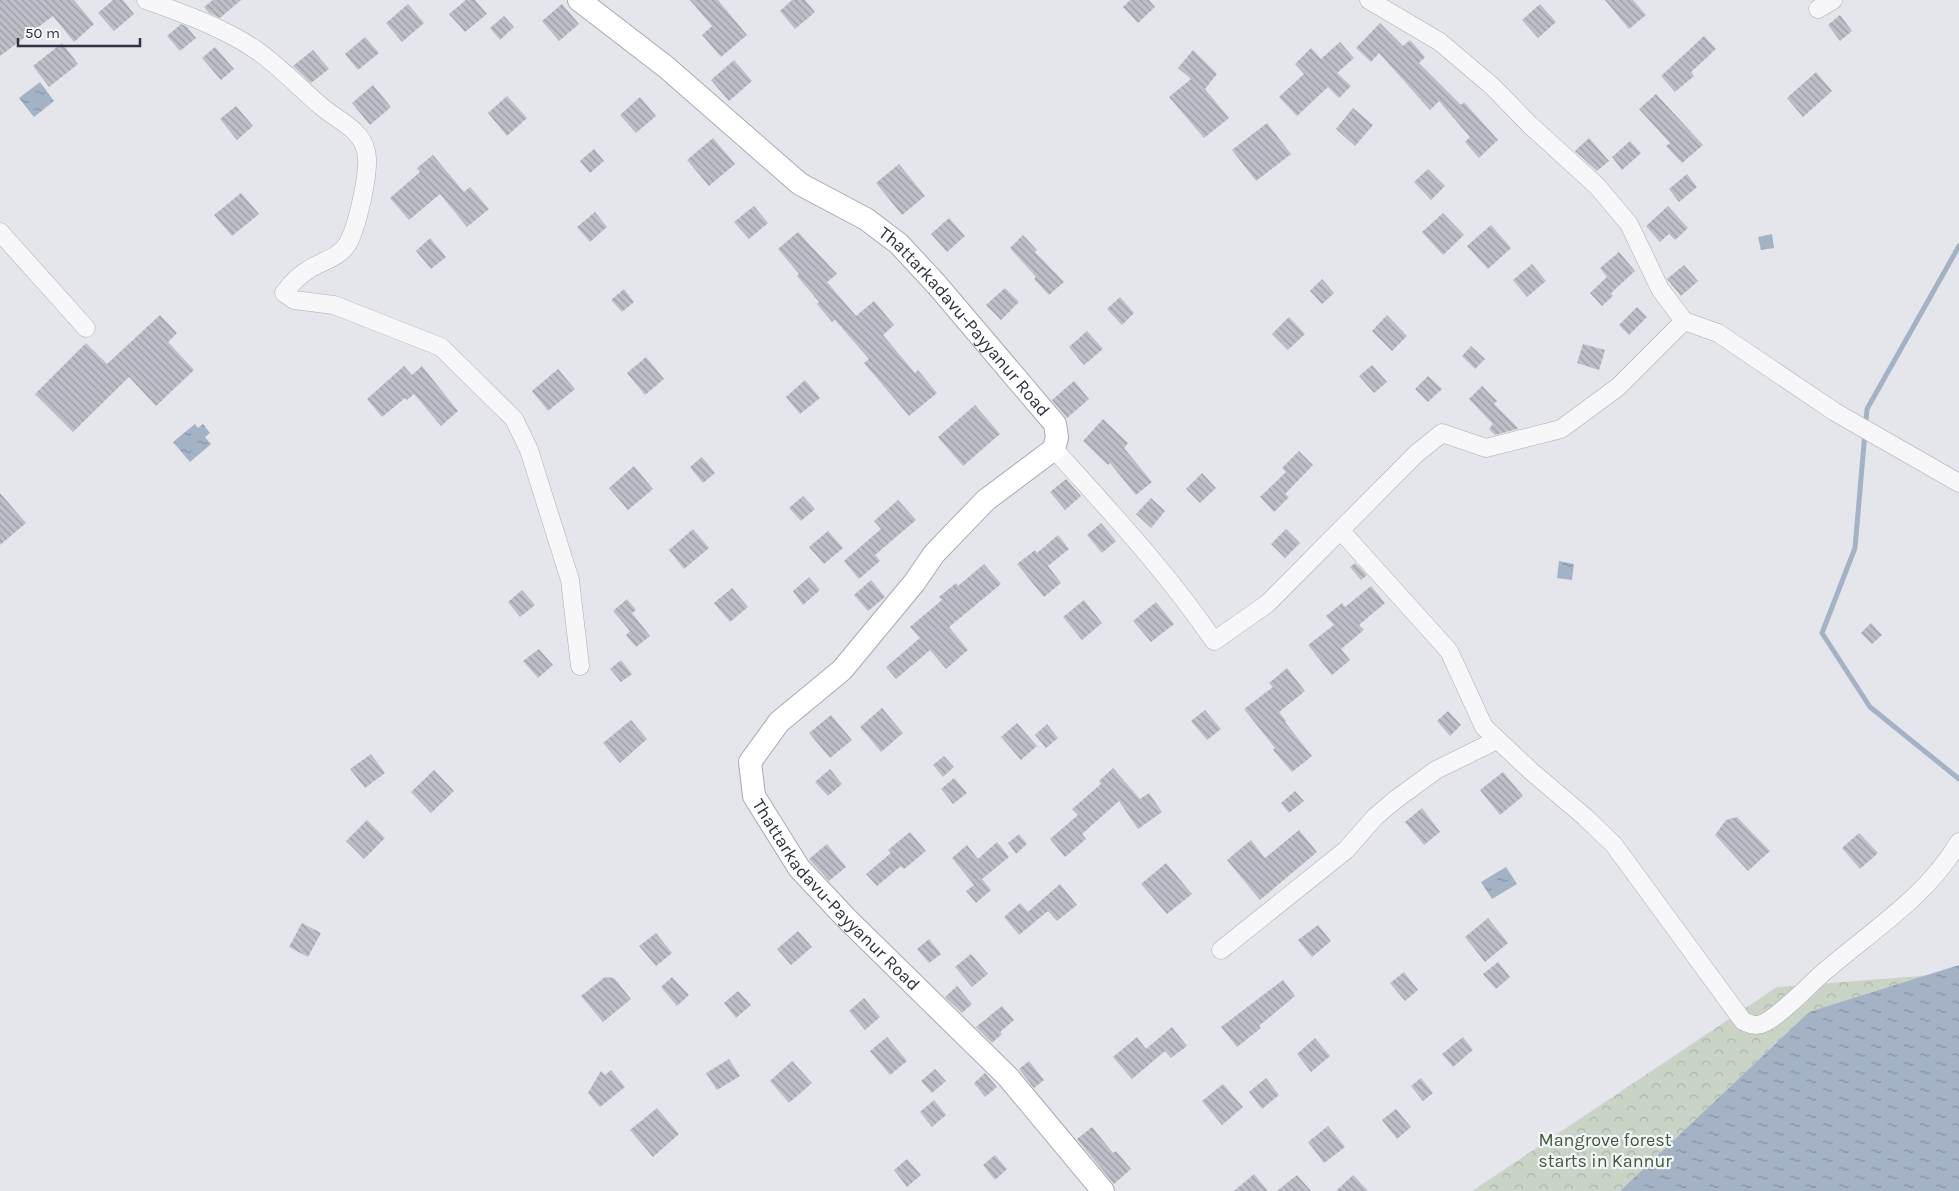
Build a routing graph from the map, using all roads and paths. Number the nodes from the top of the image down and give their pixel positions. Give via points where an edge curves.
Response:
1 (146, 0) edge
2 (580, 0) edge
3 (1369, 0) edge
4 (1833, 0) edge
5 (1818, 9) dead end
6 (0, 232) edge
7 (1684, 320) junction
8 (86, 328) dead end
9 (1054, 449) junction
10 (1959, 483) edge
11 (1341, 531) junction
12 (580, 666) dead end
13 (1497, 740) junction
14 (1959, 842) edge
15 (1220, 950) dead end
16 (1103, 1191) edge

1 - 12 street via 197,19 259,52 356,133 366,151 366,162 364,188 348,244 331,260 308,270 284,294 294,300 334,305 440,347 514,419 528,450 570,580
2 - 9 main road, Thattarkadavu-Payyanur Road via 666,67 800,184 866,219 899,244 1055,424 1058,437
3 - 7 street via 1440,42 1492,86 1596,186 1628,224 1660,289
4 - 5 street
6 - 8 street
7 - 10 street via 1718,333 1855,424
7 - 11 street via 1618,387 1561,430 1486,448 1442,433 1416,454
9 - 11 street via 1183,597 1214,641 1267,604
9 - 16 main road, Thattarkadavu-Payyanur Road via 986,500 934,554 842,670 779,722 750,762 754,796 799,868 1008,1077
11 - 13 street via 1449,651 1484,727
13 - 14 street via 1614,845 1743,1020 1754,1025 1764,1023 1776,1014 1896,915 1946,863
13 - 15 street via 1436,770 1395,800 1346,850

